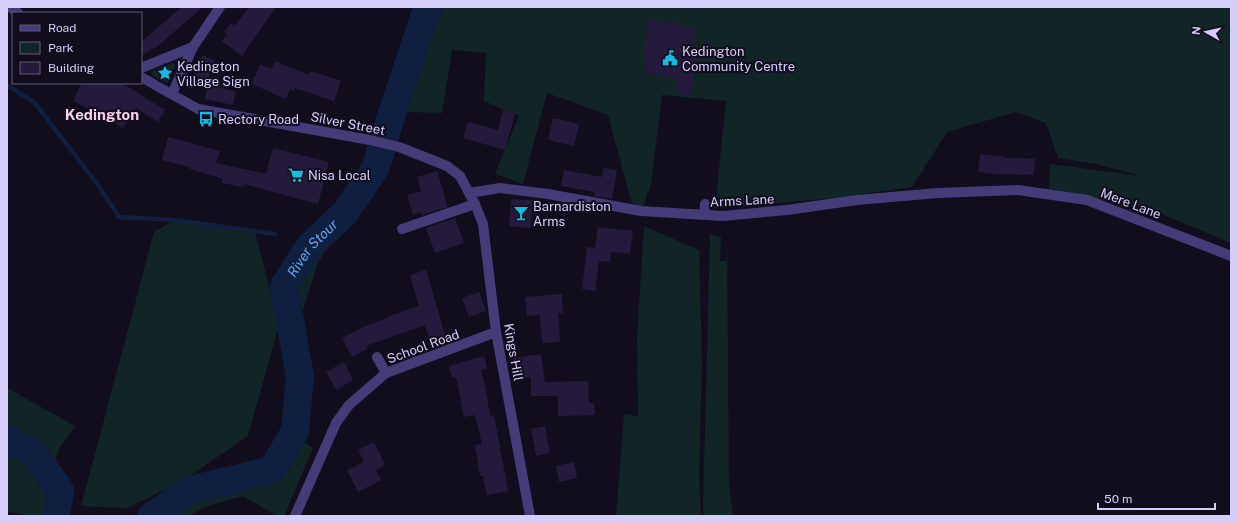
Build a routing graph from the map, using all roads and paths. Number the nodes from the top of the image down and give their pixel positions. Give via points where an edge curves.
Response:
1 (220, 7) edge
2 (193, 47) junction
3 (142, 68) edge
4 (142, 78) edge
5 (172, 94) junction
6 (1018, 190) joint
7 (469, 193) junction
8 (475, 204) junction
9 (705, 204) dead end
10 (704, 215) junction
11 (402, 230) dead end
12 (1231, 256) edge
13 (496, 332) junction
14 (377, 357) dead end
15 (386, 373) junction
16 (295, 516) edge
17 (530, 516) edge

1 - 2 street
2 - 3 street
2 - 5 street
4 - 5 street, Silver Street
5 - 7 street, Silver Street via 198,109 399,147 447,166 460,176
6 - 10 street, Arms Lane via 938,193 857,200 787,210 723,216
6 - 12 street, Mere Lane via 1087,200
7 - 8 street, Kings Hill
7 - 10 street, Arms Lane via 500,188 641,211
8 - 11 street
8 - 13 street, Kings Hill via 484,224
9 - 10 street
13 - 15 street, School Road
13 - 17 street, Kings Hill
14 - 15 street
15 - 16 street, School Road via 349,405 336,423

